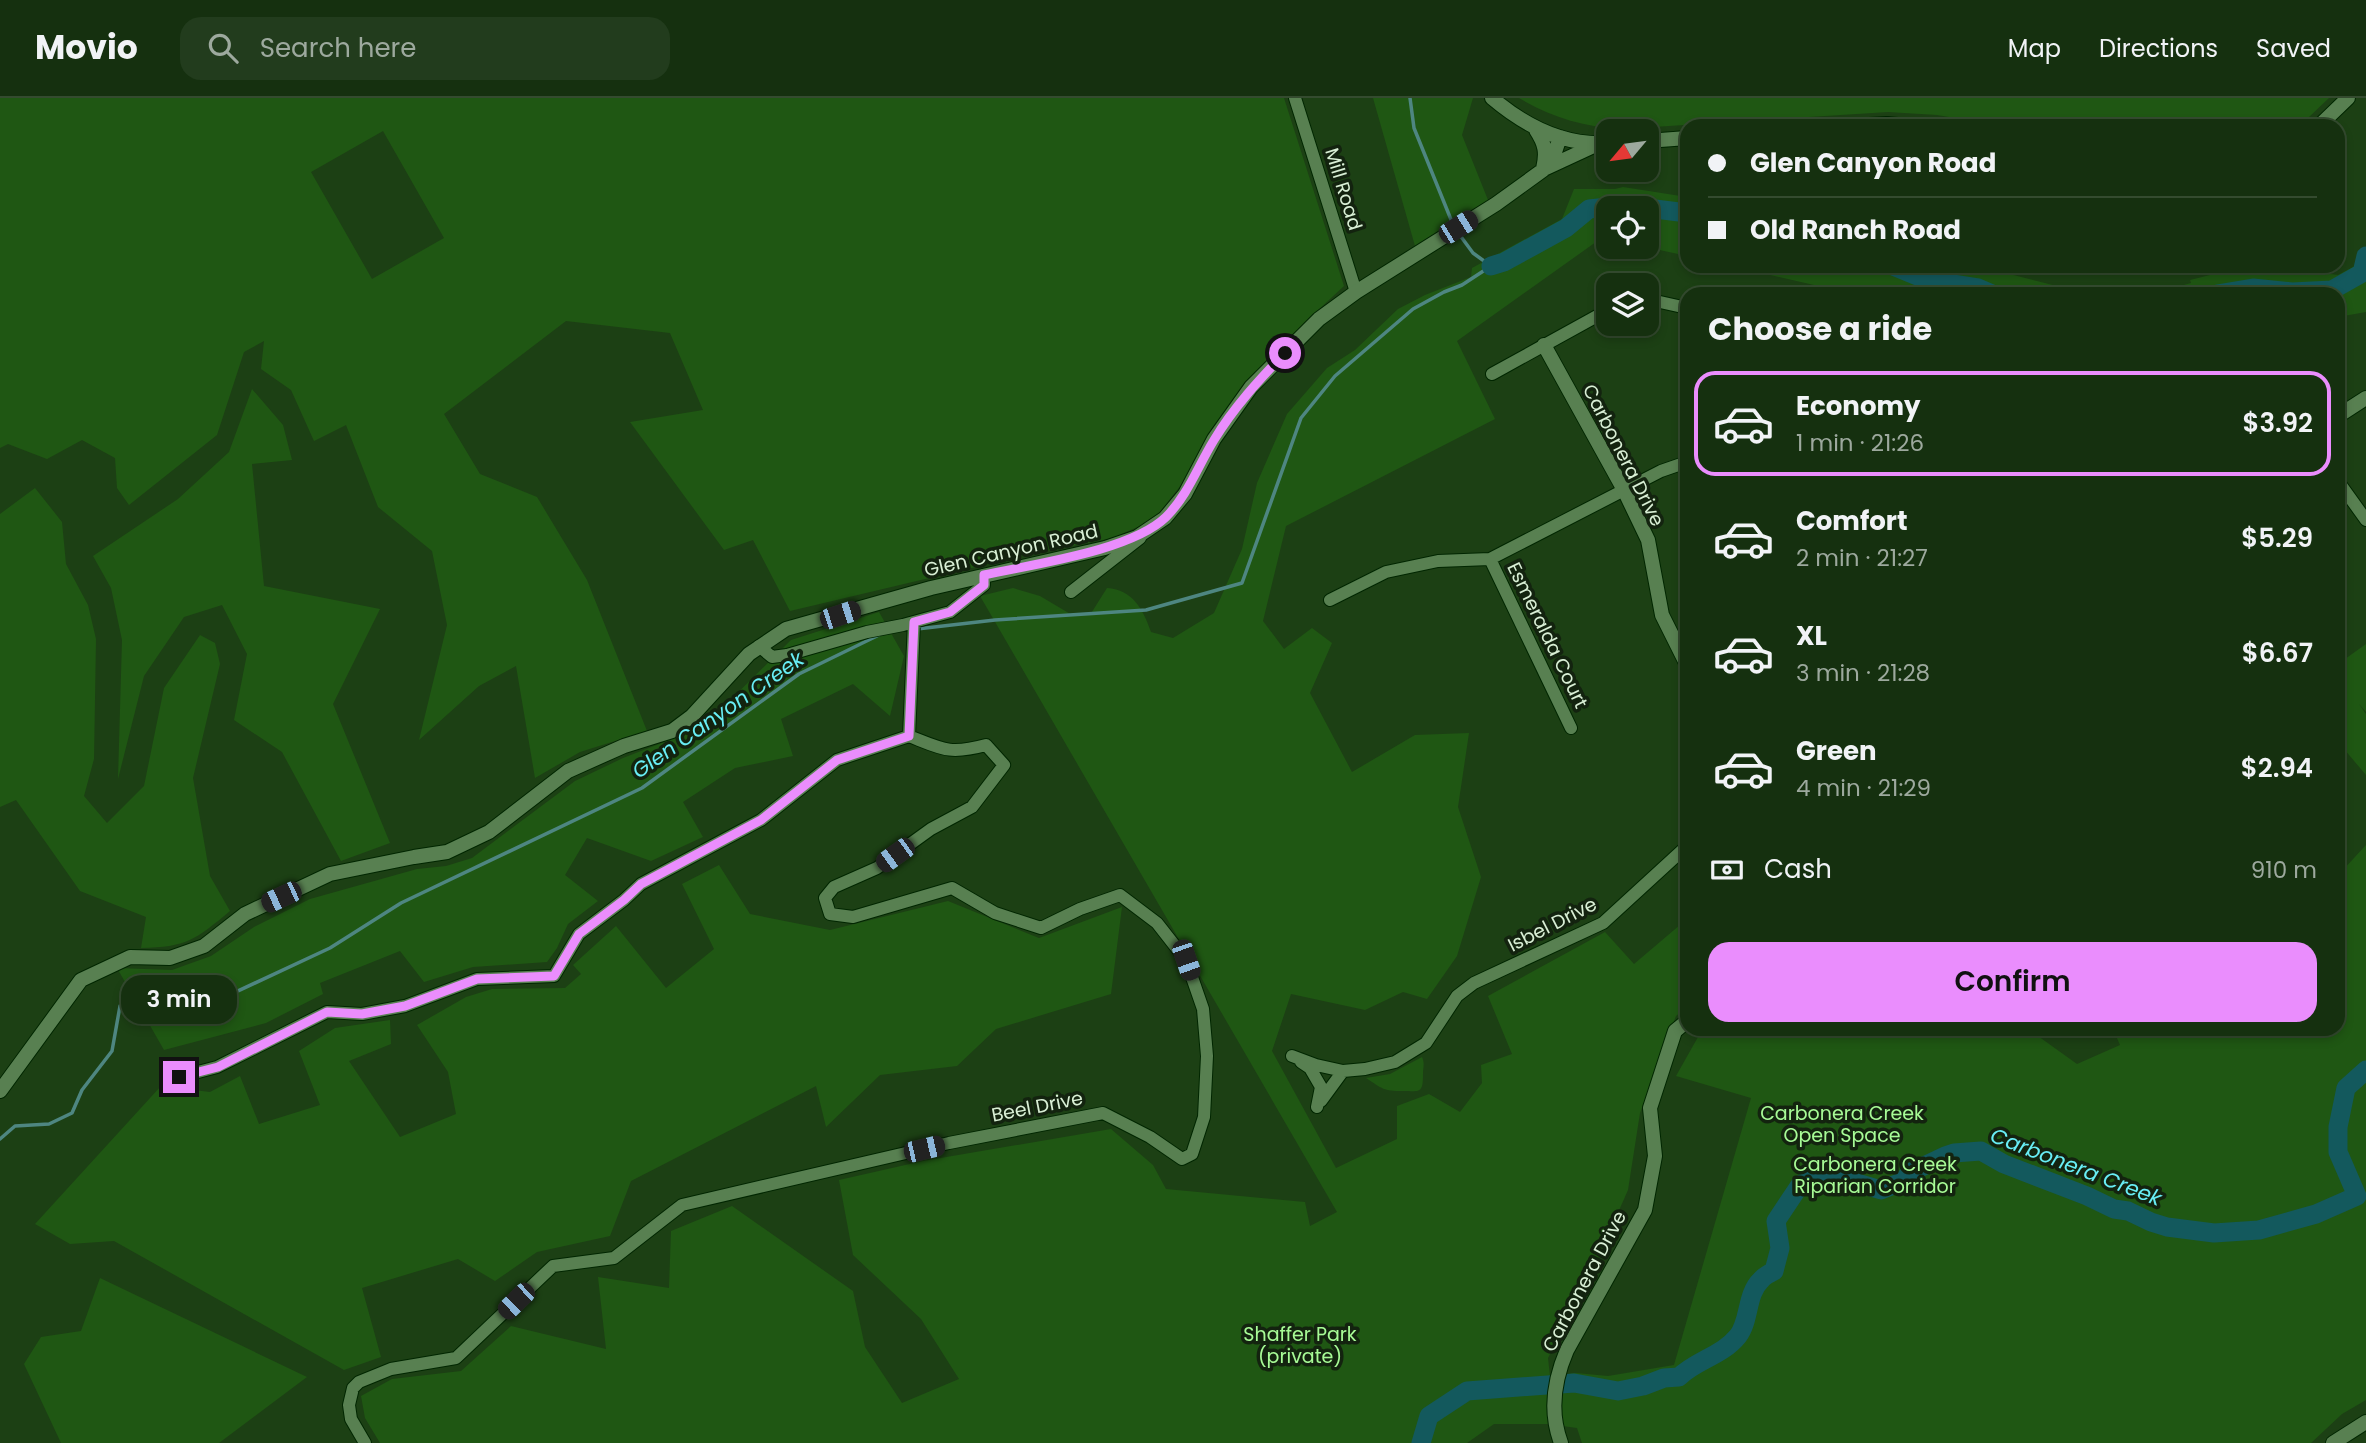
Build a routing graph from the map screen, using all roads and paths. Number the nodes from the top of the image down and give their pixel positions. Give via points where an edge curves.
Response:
1 (1295, 98) edge
2 (1492, 98) edge
3 (2348, 98) edge
4 (2326, 119) edge
5 (1536, 130) junction
6 (1560, 137) junction
7 (1680, 139) edge
8 (1659, 140) edge
9 (1596, 143) edge
10 (1596, 147) edge
11 (1543, 170) junction
12 (1356, 292) junction
13 (1659, 302) edge
14 (1680, 306) edge
15 (1596, 317) edge
16 (1545, 345) junction
17 (1492, 374) dead end
18 (2366, 398) edge
19 (2345, 412) edge
20 (1680, 464) edge
21 (1624, 490) junction
22 (2345, 491) edge
23 (1165, 518) junction
24 (2366, 520) edge
25 (1490, 559) junction
26 (984, 575) junction
27 (1071, 592) dead end
28 (1330, 600) dead end
29 (911, 627) junction
30 (759, 646) junction
31 (1680, 651) edge
32 (1571, 728) dead end
33 (909, 736) junction
34 (1680, 852) edge
35 (1680, 1027) edge
36 (1343, 1071) junction
37 (179, 1077) dead end
38 (0, 1091) edge
39 (2366, 1422) edge
40 (365, 1443) edge
41 (1561, 1443) edge
42 (2333, 1443) edge

1 - 12 street, Mill Road
2 - 5 street
3 - 4 street
5 - 6 street
5 - 11 street via 1544,142
6 - 9 street
6 - 11 street, Glen Canyon Road
7 - 8 street
10 - 11 street
11 - 12 street, Glen Canyon Road
12 - 23 street, Glen Canyon Road via 1320,318 1251,387 1214,439 1185,494
13 - 14 street
15 - 16 street
16 - 17 street
16 - 21 street, Carbonera Drive
18 - 19 street
20 - 21 street
21 - 25 street
21 - 31 street, Carbonera Drive via 1648,540 1662,615
22 - 24 street
23 - 26 street, Glen Canyon Road via 1137,537 1105,548
23 - 27 street
25 - 28 street via 1438,561 1386,572
25 - 32 street, Esmeralda Court
26 - 29 street via 984,585 950,612
26 - 30 street, Glen Canyon Road via 786,629
29 - 30 street via 867,632 772,657
29 - 33 street
30 - 38 street, Glen Canyon Road via 672,731 568,771 489,832 447,852 330,874 245,914 204,946 170,958 130,957 82,980
33 - 37 street via 837,760 761,820 641,884 579,934 554,976 477,979 405,1006 362,1014 327,1012 218,1067
33 - 40 street, Beel Drive via 946,751 986,745 1004,765 972,807 877,868 834,887 825,898 830,914 853,917 952,888 995,913 1041,928 1120,895 1157,923 1186,960 1203,1009 1205,1117 1192,1154 1182,1159 1171,1154 1150,1137 1102,1113 682,1205 614,1258 553,1266 456,1358 391,1369 359,1382 349,1405 351,1419
34 - 36 street, Isbel Drive via 1603,923 1474,983 1457,996 1426,1043 1395,1062
35 - 41 street, Carbonera Drive via 1650,1108 1656,1156 1645,1210 1558,1371 1553,1413
36 - 36 street via 1316,1065 1292,1056 1310,1068 1321,1087 1317,1107
39 - 42 street

